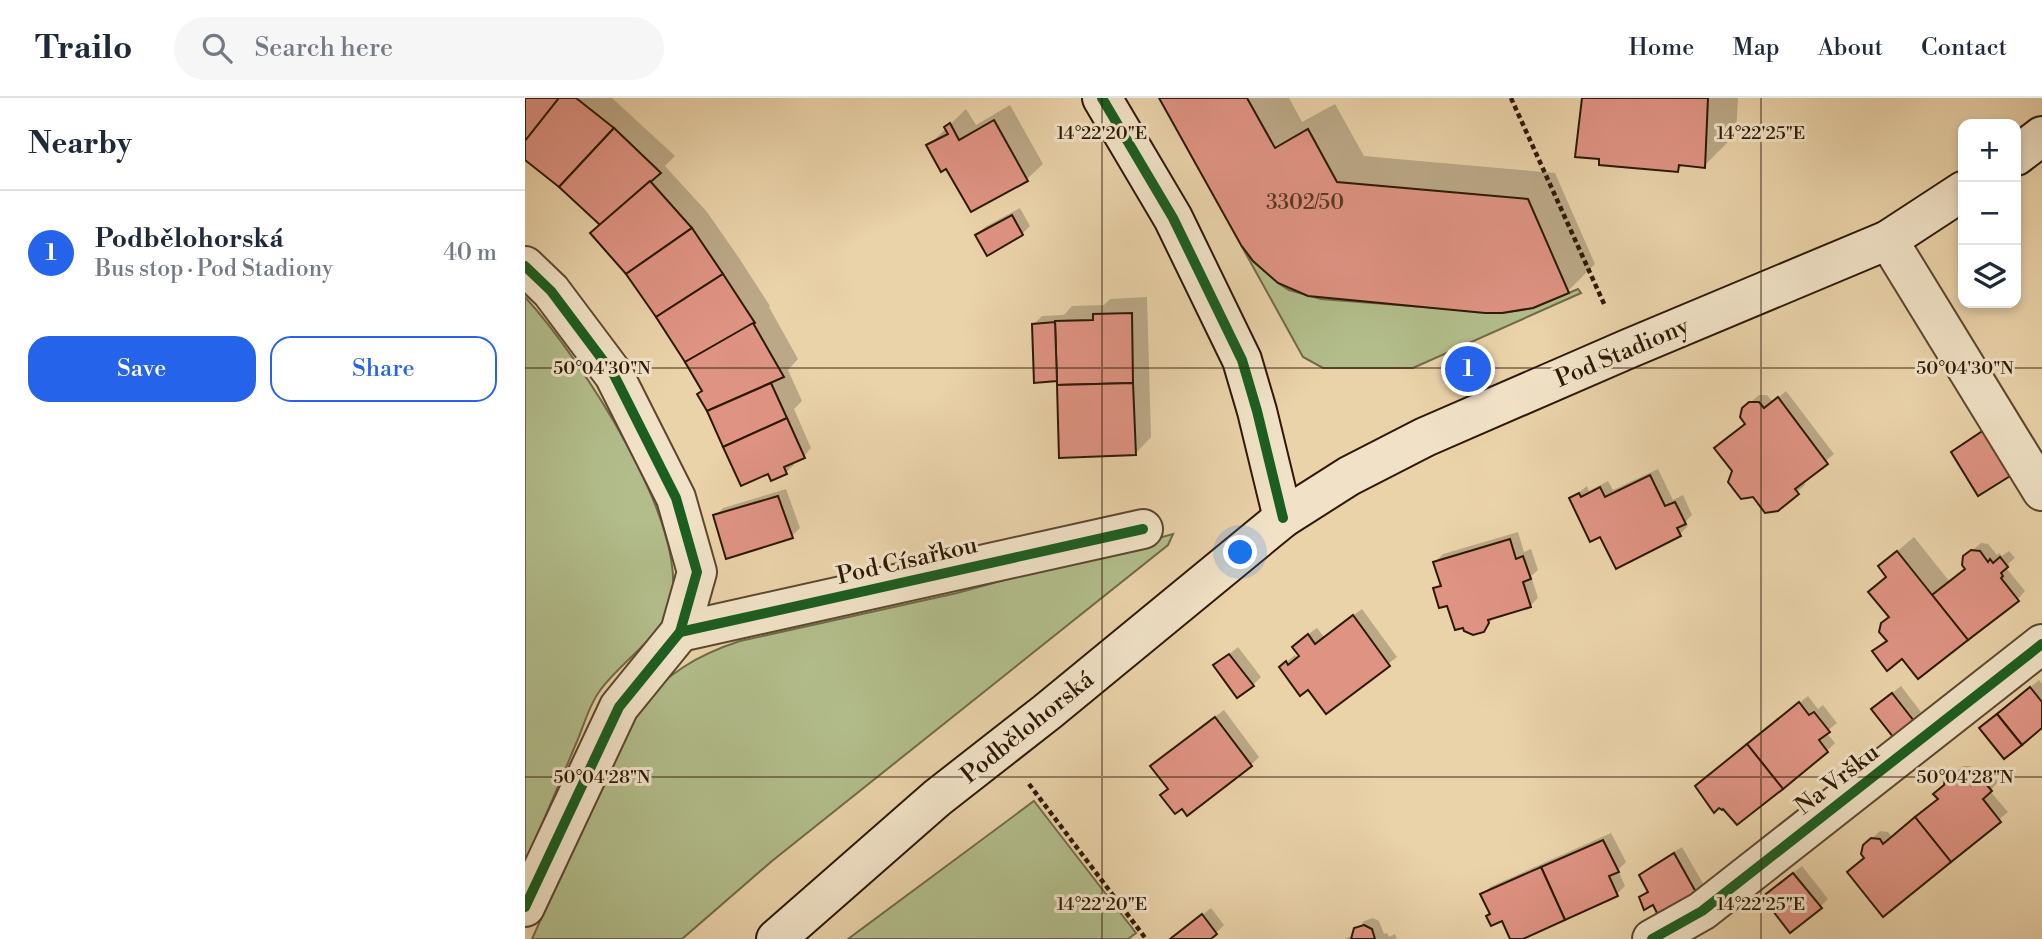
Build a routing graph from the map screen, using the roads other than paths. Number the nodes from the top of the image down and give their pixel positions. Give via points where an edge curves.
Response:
1 (1102, 98) edge
2 (2042, 136) edge
3 (2021, 152) edge
4 (1958, 194) edge
5 (1888, 240) junction
6 (525, 266) edge
7 (2042, 491) edge
8 (1283, 518) junction
9 (1143, 529) dead end
10 (680, 632) junction
11 (2042, 644) edge
12 (525, 906) edge
13 (776, 939) edge
14 (1652, 939) edge

1 - 8 street via 1173,218 1242,360
2 - 3 street
4 - 5 street, Pod Stadiony
5 - 7 street
5 - 8 street, Pod Stadiony via 1405,446
6 - 10 street via 551,290 614,375 676,498 697,572
8 - 13 street, Podbělohorská via 937,798
9 - 10 street, Pod Císařkou
10 - 12 street via 619,707
11 - 14 street, Na Vršku via 1702,911

